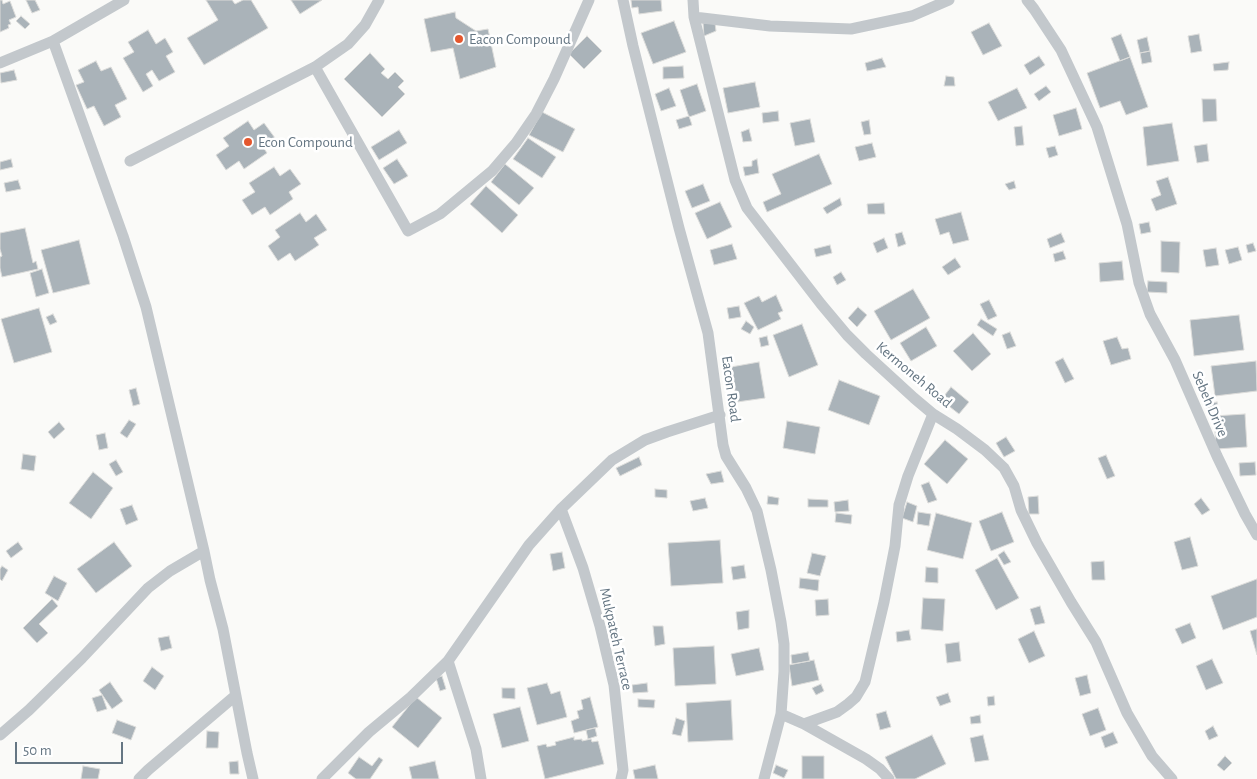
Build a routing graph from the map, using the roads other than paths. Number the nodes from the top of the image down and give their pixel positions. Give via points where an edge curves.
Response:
1 (124, 0) edge
2 (379, 0) edge
3 (589, 0) edge
4 (623, 0) edge
5 (693, 0) edge
6 (948, 0) edge
7 (1026, 0) edge
8 (694, 17) junction
9 (53, 41) junction
10 (0, 63) edge
11 (315, 67) junction
12 (130, 161) dead end
13 (934, 414) junction
14 (720, 415) junction
15 (561, 509) junction
16 (1257, 535) edge
17 (204, 550) junction
18 (448, 661) junction
19 (235, 696) junction
20 (781, 714) junction
21 (804, 724) junction
22 (0, 735) edge
23 (139, 779) edge
24 (253, 779) edge
25 (322, 779) edge
26 (482, 779) edge
27 (621, 779) edge
28 (764, 779) edge
29 (889, 779) edge
30 (1172, 779) edge

1 - 9 street
2 - 11 street via 365,25 348,44
3 - 11 street via 554,79 516,143 492,171 440,214 408,231
4 - 14 street, Eacon Road via 632,46 708,333
5 - 8 street, Kermoneh Road
6 - 8 street via 912,16 851,29 770,26
7 - 16 street, Sebeh Drive via 1061,50 1097,127 1150,314
8 - 13 street, Kermoneh Road via 734,180 747,208 847,335
9 - 10 street
9 - 17 street via 146,307
11 - 12 street
13 - 21 street via 908,476 900,505 884,602 865,682 856,697 837,712
13 - 30 street, Kermoneh Road via 985,450 1004,468 1037,543 1096,642 1127,713 1152,756
14 - 15 street via 645,440 612,460
14 - 20 street, Eacon Road via 726,456 757,511 771,570 784,644
15 - 18 street via 529,545
15 - 27 street, Mukpateh Terrace via 584,568 614,686 623,770
17 - 19 street
17 - 22 street via 148,588 82,658
18 - 25 street via 368,732
18 - 26 street via 476,749
19 - 23 street
19 - 24 street
20 - 21 street
20 - 28 street, Eacon Road
21 - 29 street via 866,759

